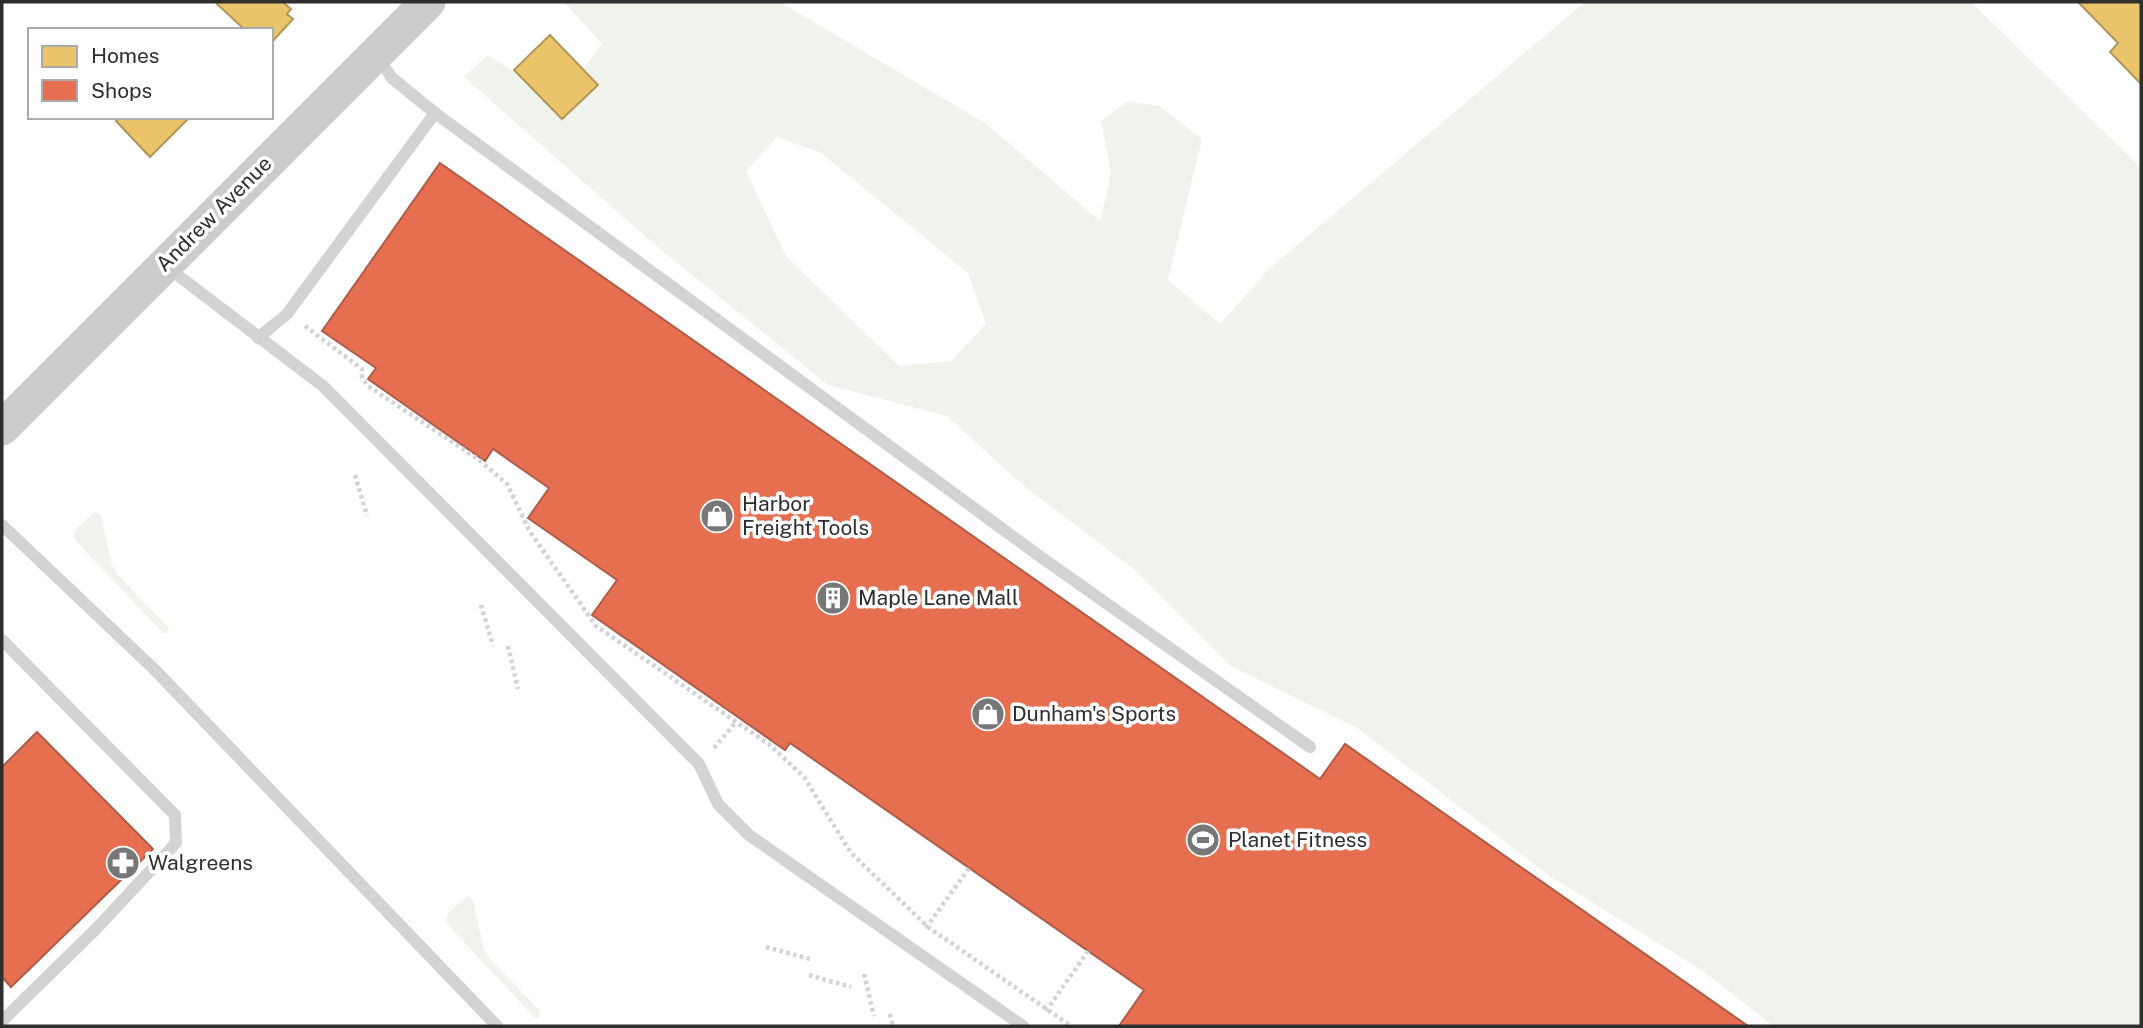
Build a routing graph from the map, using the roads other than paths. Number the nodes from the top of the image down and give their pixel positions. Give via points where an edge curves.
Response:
1 (428, 2) edge
2 (376, 54) junction
3 (435, 113) junction
4 (164, 265) junction
5 (258, 338) junction
6 (2, 428) edge
7 (2, 525) edge
8 (2, 640) edge
9 (1310, 747) dead end
10 (2, 1021) edge
11 (497, 1026) edge
12 (1023, 1026) edge

1 - 2 street, Andrew Avenue
2 - 3 lane via 393,78
2 - 4 street, Andrew Avenue
3 - 5 lane via 287,314
3 - 9 lane via 1038,555
4 - 5 lane
4 - 6 street, Andrew Avenue
5 - 12 lane via 323,386 699,764 718,804 748,835
7 - 11 lane via 155,670
8 - 10 lane via 175,815 176,843

